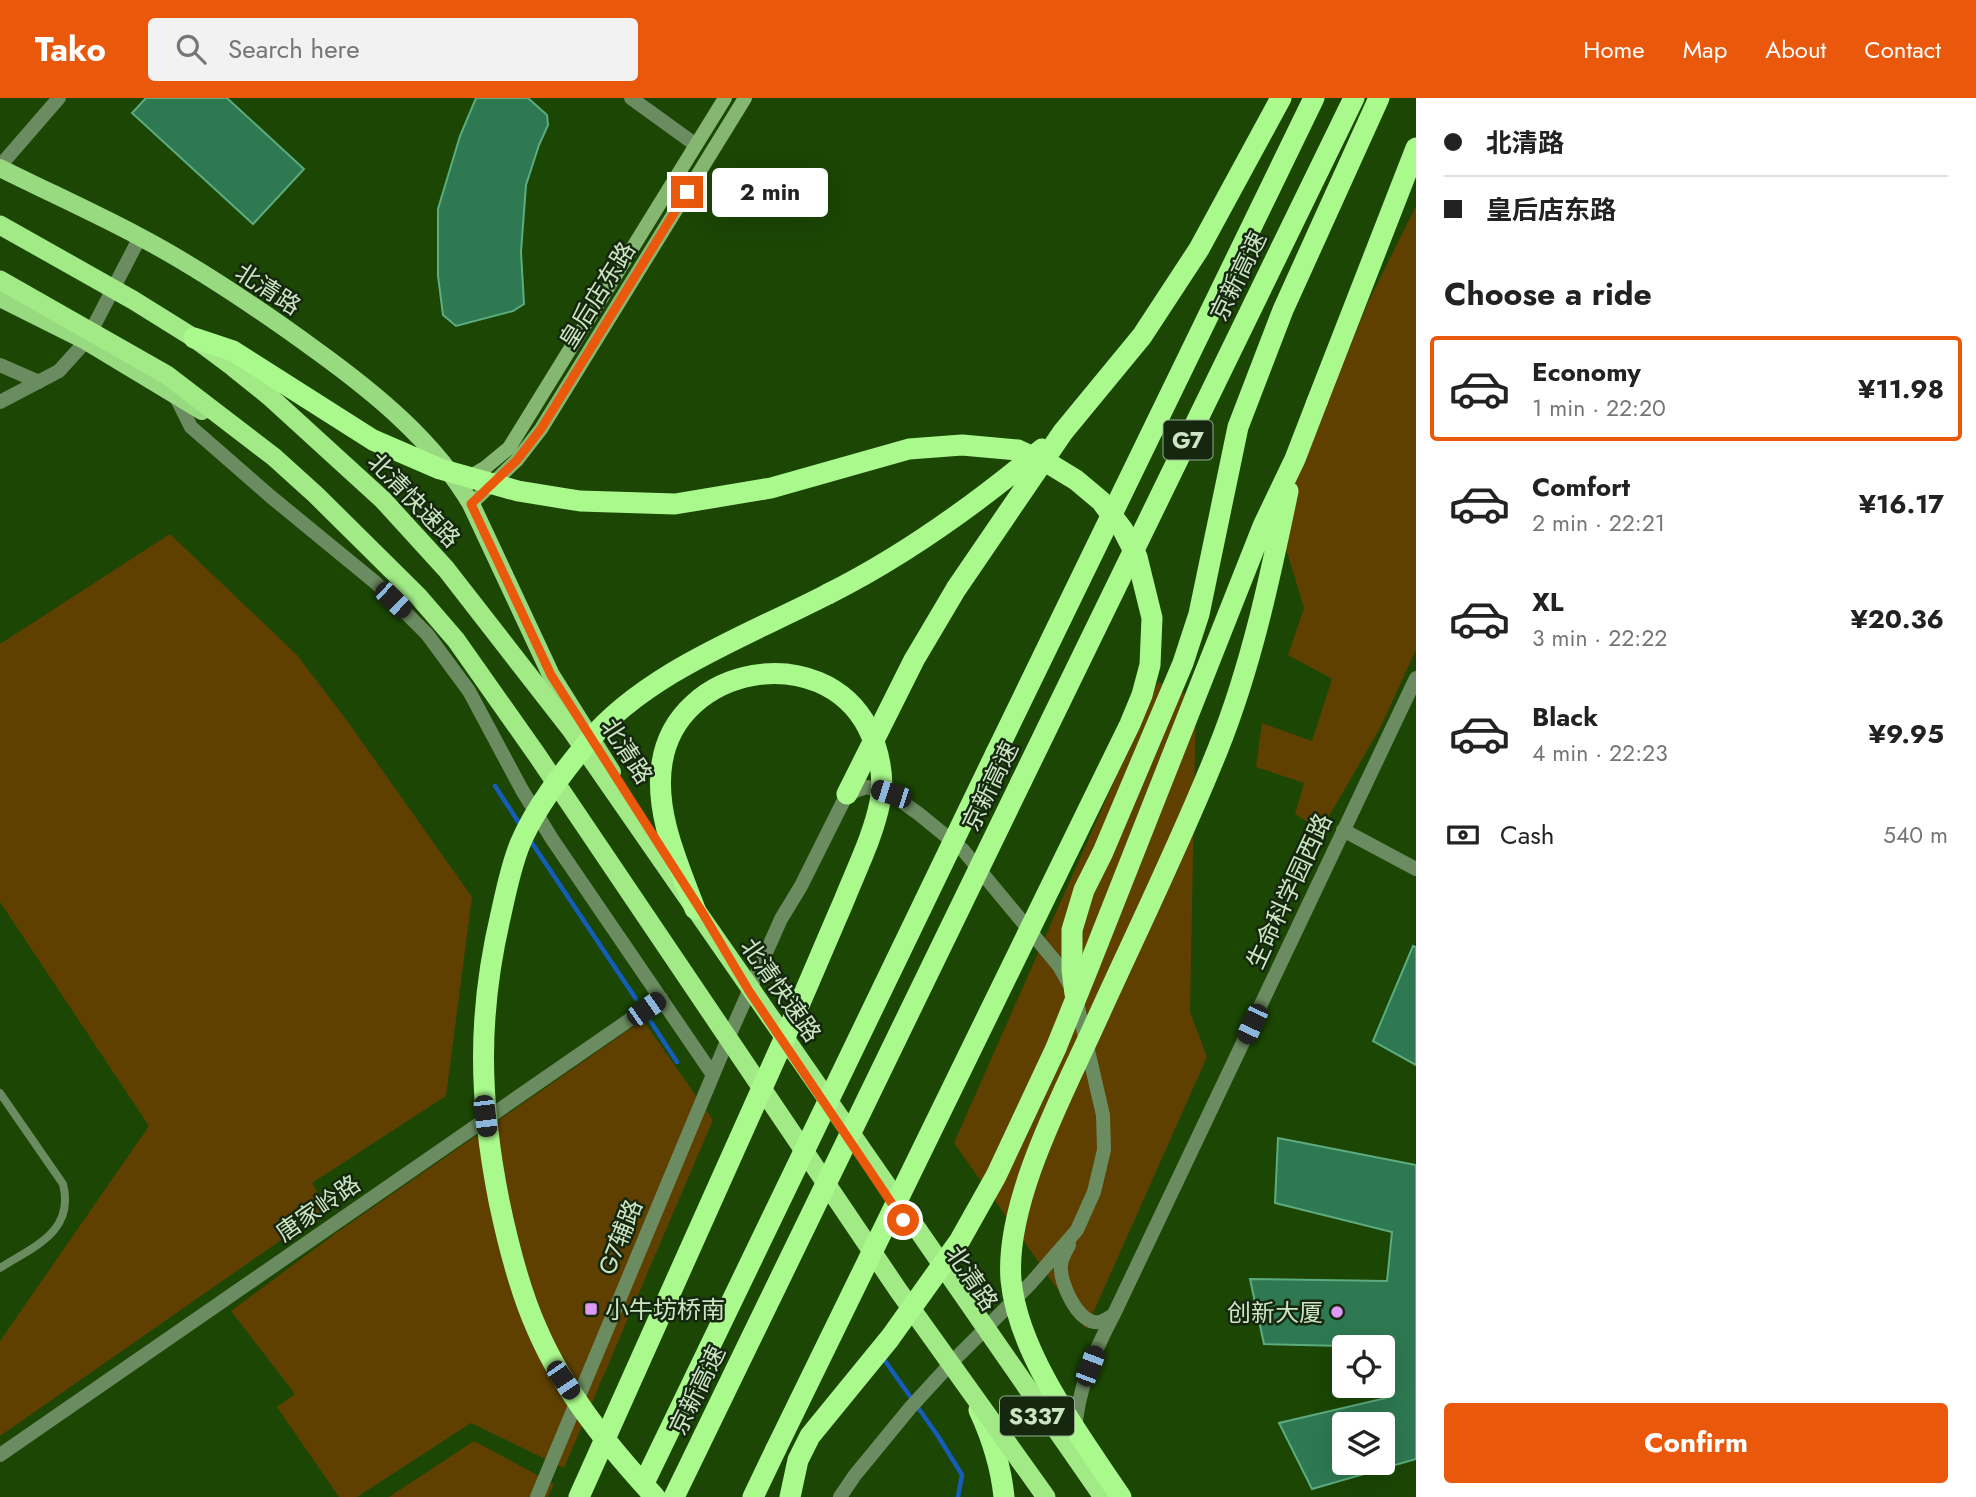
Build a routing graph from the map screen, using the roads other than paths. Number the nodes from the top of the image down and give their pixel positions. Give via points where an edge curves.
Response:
1 (59, 98) edge
2 (631, 98) edge
3 (725, 98) edge
4 (745, 98) edge
5 (1281, 98) edge
6 (1314, 98) edge
7 (1354, 98) edge
8 (1379, 98) edge
9 (696, 145) junction
10 (1416, 148) edge
11 (0, 167) edge
12 (0, 225) edge
13 (140, 237) junction
14 (0, 280) edge
15 (0, 298) edge
16 (194, 338) junction
17 (86, 341) junction
18 (0, 365) edge
19 (39, 382) junction
20 (174, 393) junction
21 (0, 402) edge
22 (1063, 432) junction
23 (1295, 459) junction
24 (459, 483) junction
25 (471, 504) junction
26 (1416, 678) edge
27 (847, 794) junction
28 (1343, 830) junction
29 (1416, 869) edge
30 (695, 909) junction
31 (749, 991) junction
32 (1075, 994) junction
33 (661, 998) junction
34 (730, 1034) junction
35 (713, 1075) junction
36 (0, 1093) edge
37 (1077, 1230) junction
38 (0, 1268) edge
39 (1114, 1314) junction
40 (981, 1335) junction
41 (953, 1361) junction
42 (966, 1383) junction
43 (0, 1455) edge
44 (1072, 1466) junction
45 (646, 1491) edge
46 (537, 1497) edge
47 (579, 1497) edge
48 (674, 1497) edge
49 (753, 1497) edge
50 (790, 1497) edge
51 (840, 1497) edge
52 (1004, 1497) edge
53 (1047, 1497) edge
54 (1094, 1497) edge
55 (1103, 1497) edge
56 (1121, 1497) edge

1 - 11 street
2 - 9 street
3 - 9 main road, 皇后店东路
4 - 25 main road, 皇后店东路 via 541,429 517,460
5 - 22 highway via 1199,249 1142,336
6 - 45 highway, 京新高速 / G7, bridge via 996,753
7 - 48 highway, 京新高速 / G7, bridge
8 - 32 highway via 1283,310 1238,427 1199,614 1183,663 1084,890 1072,930
9 - 24 main road, 皇后店东路 via 509,448
10 - 23 highway, bridge
11 - 13 main road, 北清路 / S337
12 - 16 highway, 北清快速路, bridge
13 - 17 street
13 - 24 main road, 北清路 / S337 via 256,309 348,374 395,414
14 - 42 highway, bridge via 167,375 274,457 418,596 456,640 537,755 898,1290
15 - 17 main road
16 - 30 highway, 北清快速路, bridge via 317,439 383,500 446,569 572,731
16 - 49 highway, bridge via 233,351 373,440 428,464 518,491 580,501 675,504 771,488 909,449 961,445 1018,450 1076,480 1101,501 1137,556 1152,618 1150,665 1138,704
17 - 19 street via 59,371
17 - 20 main road
18 - 19 street
19 - 21 street
20 - 33 street via 191,427 376,583 427,634 469,691 552,839
20 - 34 main road via 232,429 298,480 420,594 466,649 541,754
22 - 27 highway via 956,589 914,660
22 - 45 highway, bridge via 949,522 876,570 710,652 648,689 589,741 520,844 486,995 483,1097 489,1155 505,1231 537,1329 563,1380
23 - 50 highway, bridge via 1258,538 1056,1048 996,1176 960,1240 890,1338 810,1436 798,1460
23 - 56 highway, bridge via 1272,568 1234,705 1180,838 1046,1129 1012,1236 1011,1281 1025,1337 1045,1379
24 - 25 main road, 北清路 / S337
25 - 31 main road, 北清路 / S337 via 551,675
26 - 28 street, 生命科学园西路
27 - 31 street, G7辅路
27 - 32 street via 867,787 891,794 963,850 1059,966
28 - 29 street
28 - 39 street, 生命科学园西路
30 - 47 highway, bridge via 674,851 660,783 662,760 675,728 706,695 747,676 791,673 839,692 859,712 879,760 881,800 872,831 802,1000
30 - 55 highway, 北清快速路, bridge
31 - 34 street, G7辅路
31 - 40 main road, 北清路 / S337
32 - 37 street via 1103,1115 1104,1150 1094,1192
33 - 35 street
33 - 43 street, 唐家岭路
34 - 35 street, G7辅路
34 - 41 main road
35 - 46 street, G7辅路
36 - 38 lane via 63,1184 66,1198 57,1230
37 - 39 street via 1060,1266 1064,1288 1082,1316 1099,1322
37 - 40 street
39 - 44 street, 生命科学园西路 via 1083,1382
40 - 41 street
40 - 44 main road, 北清路 / S337
41 - 51 street
41 - 53 main road, S337
42 - 52 highway, bridge via 990,1433
42 - 53 highway, bridge
44 - 54 main road, 北清路 / S337

